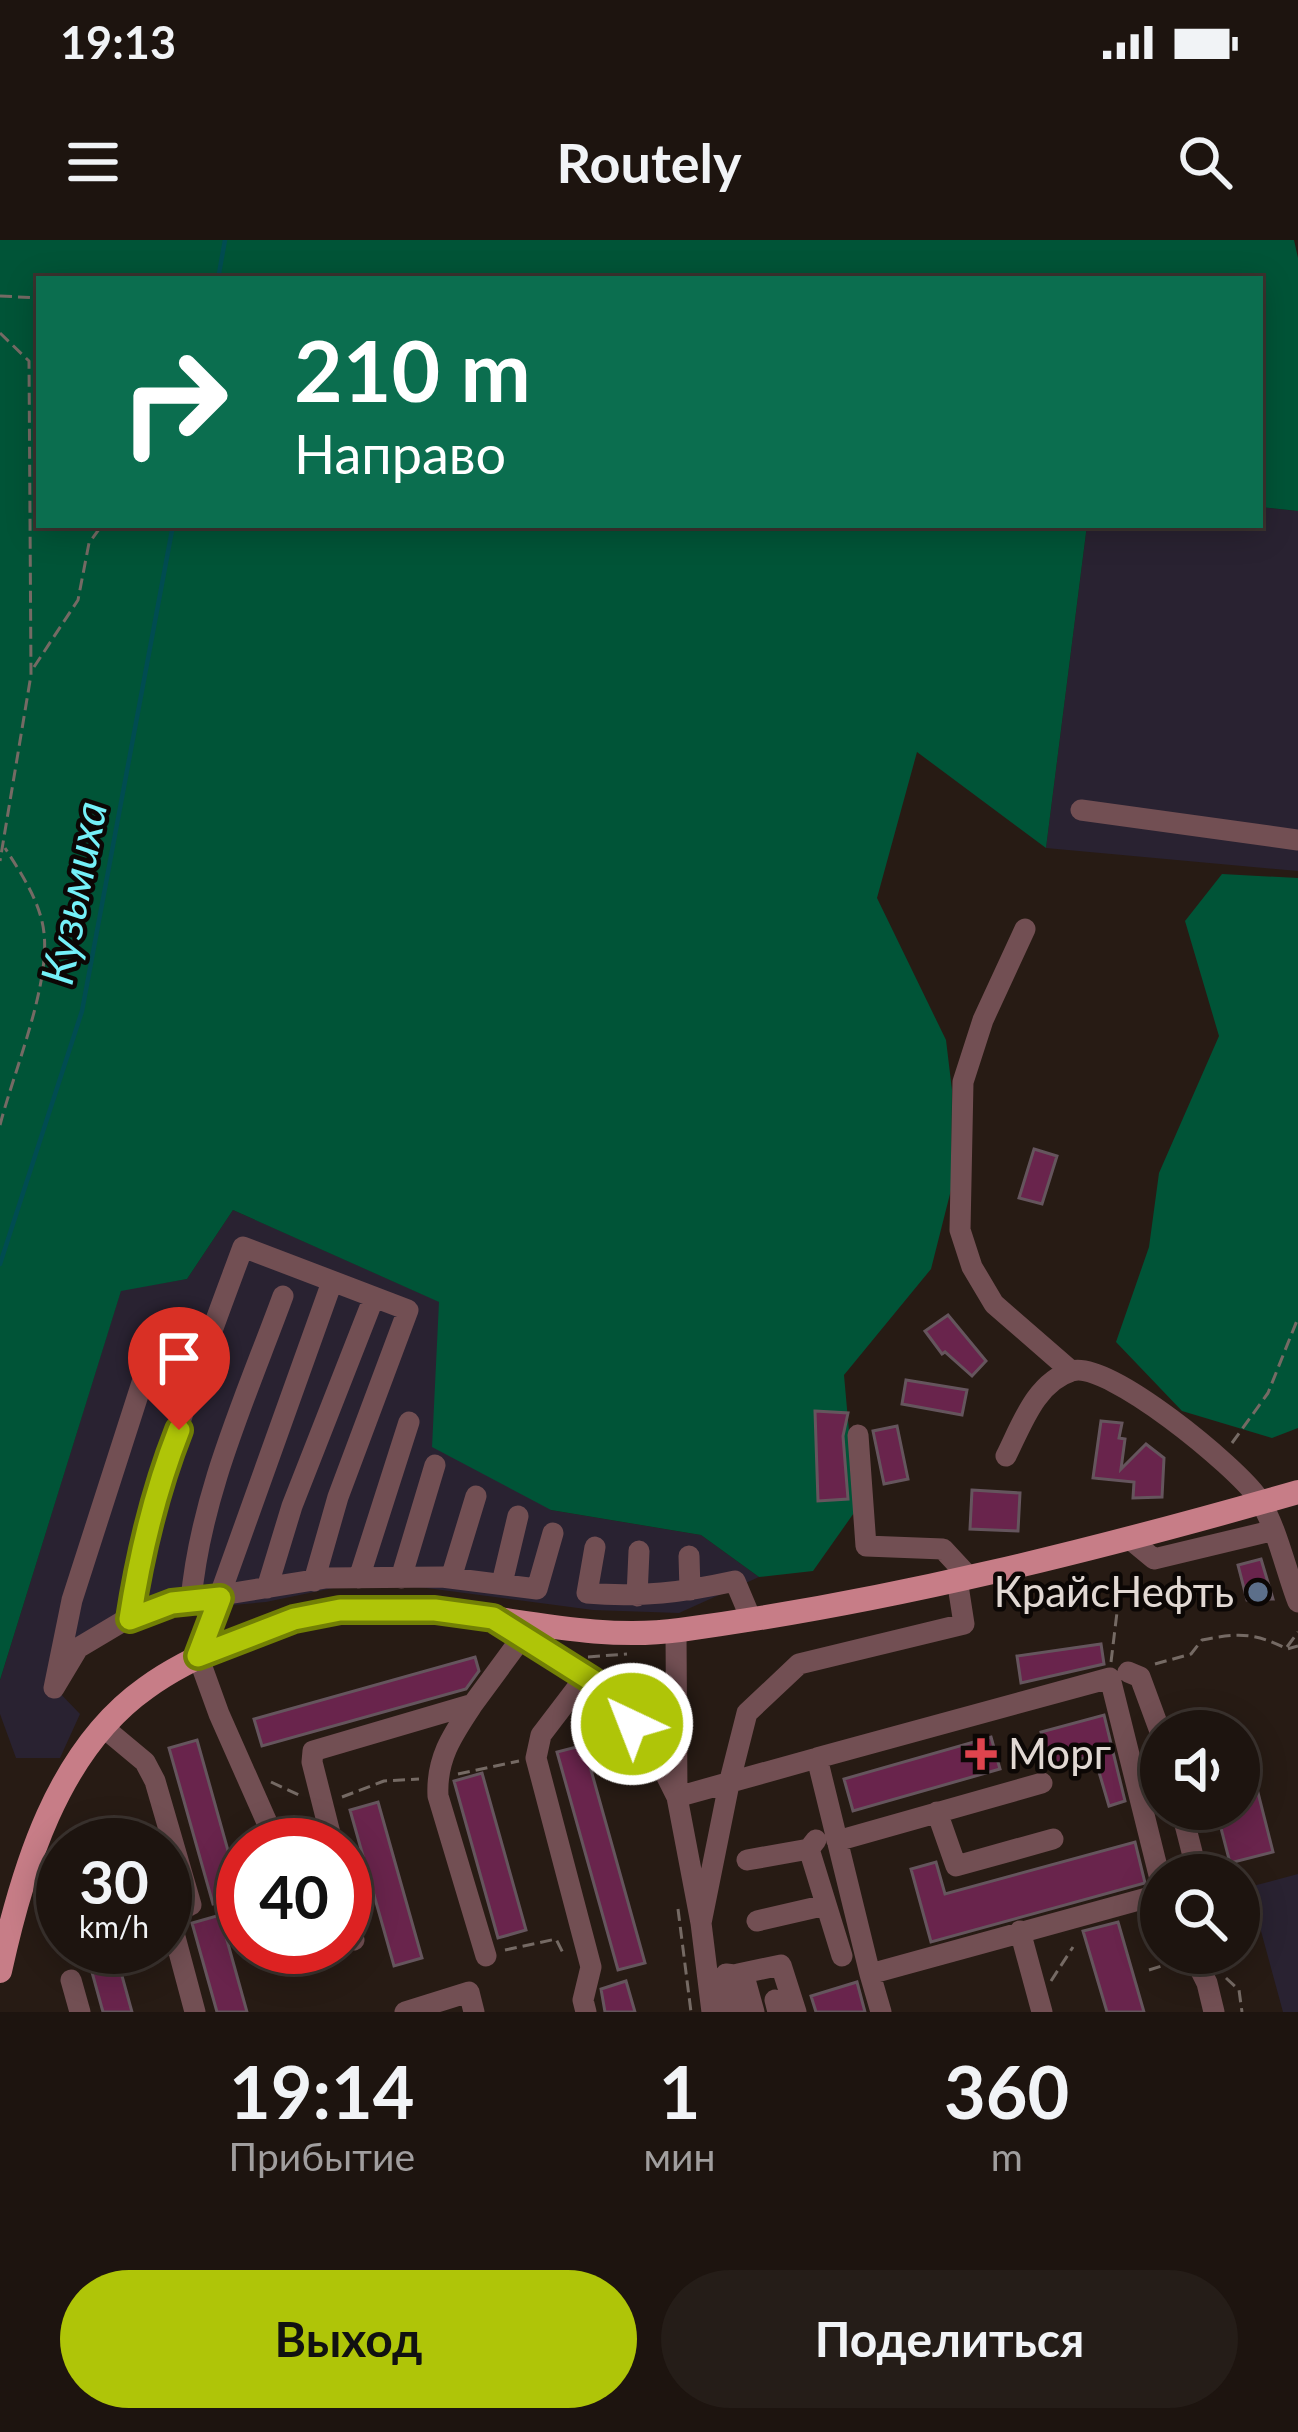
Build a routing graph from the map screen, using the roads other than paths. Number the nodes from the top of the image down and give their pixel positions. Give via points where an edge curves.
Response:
1 (1082, 810) dead end
2 (1298, 839) edge
3 (1025, 928) dead end
4 (332, 1282) junction
5 (283, 1295) dead end
6 (374, 1297) junction
7 (148, 1364) dead end
8 (1071, 1371) junction
9 (410, 1422) dead end
10 (858, 1435) dead end
11 (1006, 1456) dead end
12 (435, 1465) dead end
13 (1298, 1492) edge
14 (476, 1496) dead end
15 (1262, 1502) junction
16 (518, 1516) dead end
17 (1271, 1531) junction
18 (553, 1532) dead end
19 (1130, 1540) junction
20 (595, 1547) dead end
21 (639, 1551) dead end
22 (689, 1556) dead end
23 (400, 1577) junction
24 (359, 1578) junction
25 (451, 1578) junction
26 (963, 1578) junction
27 (314, 1581) junction
28 (502, 1583) junction
29 (267, 1588) junction
30 (691, 1590) junction
31 (637, 1596) junction
32 (220, 1598) junction
33 (191, 1601) junction
34 (1298, 1602) edge
35 (493, 1618) junction
36 (130, 1619) junction
37 (752, 1619) junction
38 (676, 1631) junction
39 (523, 1636) junction
40 (198, 1656) junction
41 (586, 1676) junction
42 (1119, 1676) junction
43 (473, 1704) junction
44 (1152, 1710) edge
45 (103, 1726) junction
46 (817, 1758) junction
47 (1042, 1783) dead end
48 (729, 1784) junction
49 (677, 1797) junction
50 (937, 1812) junction
51 (166, 1818) edge
52 (265, 1818) edge
53 (326, 1818) edge
54 (1186, 1830) edge
55 (835, 1831) junction
56 (1053, 1839) dead end
57 (809, 1849) junction
58 (1192, 1852) dead end
59 (1155, 1854) edge
60 (747, 1860) dead end
61 (1140, 1900) edge
62 (826, 1905) junction
63 (757, 1921) dead end
64 (701, 1923) junction
65 (1020, 1931) junction
66 (486, 1955) road end
67 (842, 1956) dead end
68 (0, 1971) edge
69 (185, 1974) edge
70 (724, 1974) junction
71 (870, 1974) junction
72 (1202, 1974) edge
73 (71, 1980) dead end
74 (1040, 2006) edge
75 (80, 2012) edge
76 (195, 2012) edge
77 (405, 2012) edge
78 (474, 2012) edge
79 (586, 2012) edge
80 (712, 2012) edge
81 (733, 2012) edge
82 (754, 2012) edge
83 (796, 2012) edge
84 (880, 2012) edge
85 (1214, 2012) edge

1 - 2 street
3 - 8 street via 963,1082 960,1230 994,1304
4 - 6 street
4 - 32 street
4 - 36 street via 243,1247 157,1493
5 - 33 street via 210,1502
6 - 27 street via 408,1310
6 - 29 street
7 - 36 street via 72,1600 54,1688 78,1648
8 - 11 street via 1031,1406
8 - 15 street via 1114,1378 1221,1459
9 - 24 street
10 - 26 street via 866,1546 943,1550
12 - 23 street
13 - 15 main road
14 - 25 street
15 - 17 street
15 - 19 main road
16 - 28 street
17 - 19 street via 1154,1559
17 - 34 street
18 - 28 street via 537,1588
19 - 26 main road
20 - 31 street via 587,1593
21 - 31 street
22 - 30 street
23 - 24 street
23 - 25 street
24 - 27 street
25 - 28 street
26 - 37 main road
26 - 48 street via 964,1624 799,1664 747,1713
27 - 29 street
29 - 32 street
30 - 31 street
30 - 37 street via 735,1580
32 - 33 street
32 - 40 street
33 - 36 street
35 - 38 main road via 594,1632
35 - 39 street
35 - 40 main road via 340,1610
37 - 38 main road
38 - 49 street
39 - 41 street
39 - 43 street
40 - 45 main road via 143,1689
40 - 52 street
41 - 49 street via 649,1745
41 - 79 street via 541,1735 536,1758 591,1967
42 - 44 street via 1140,1677
42 - 46 street
42 - 59 street
43 - 53 street via 313,1751
43 - 66 street via 445,1746 437,1780
45 - 51 street via 145,1762
45 - 68 main road via 39,1836
46 - 48 street
46 - 55 street
47 - 50 street
48 - 49 street
48 - 64 street
49 - 64 street
50 - 55 street
50 - 56 street via 956,1866
54 - 58 street
55 - 57 street
55 - 71 street
57 - 60 street
57 - 62 street
61 - 65 street
62 - 63 street
62 - 67 street
64 - 70 street
65 - 71 street
65 - 74 street
69 - 76 street
70 - 80 street
70 - 81 street
70 - 82 street via 744,1976
70 - 83 street via 781,1965
71 - 84 street
72 - 85 street
73 - 75 street
77 - 78 street via 469,1992

